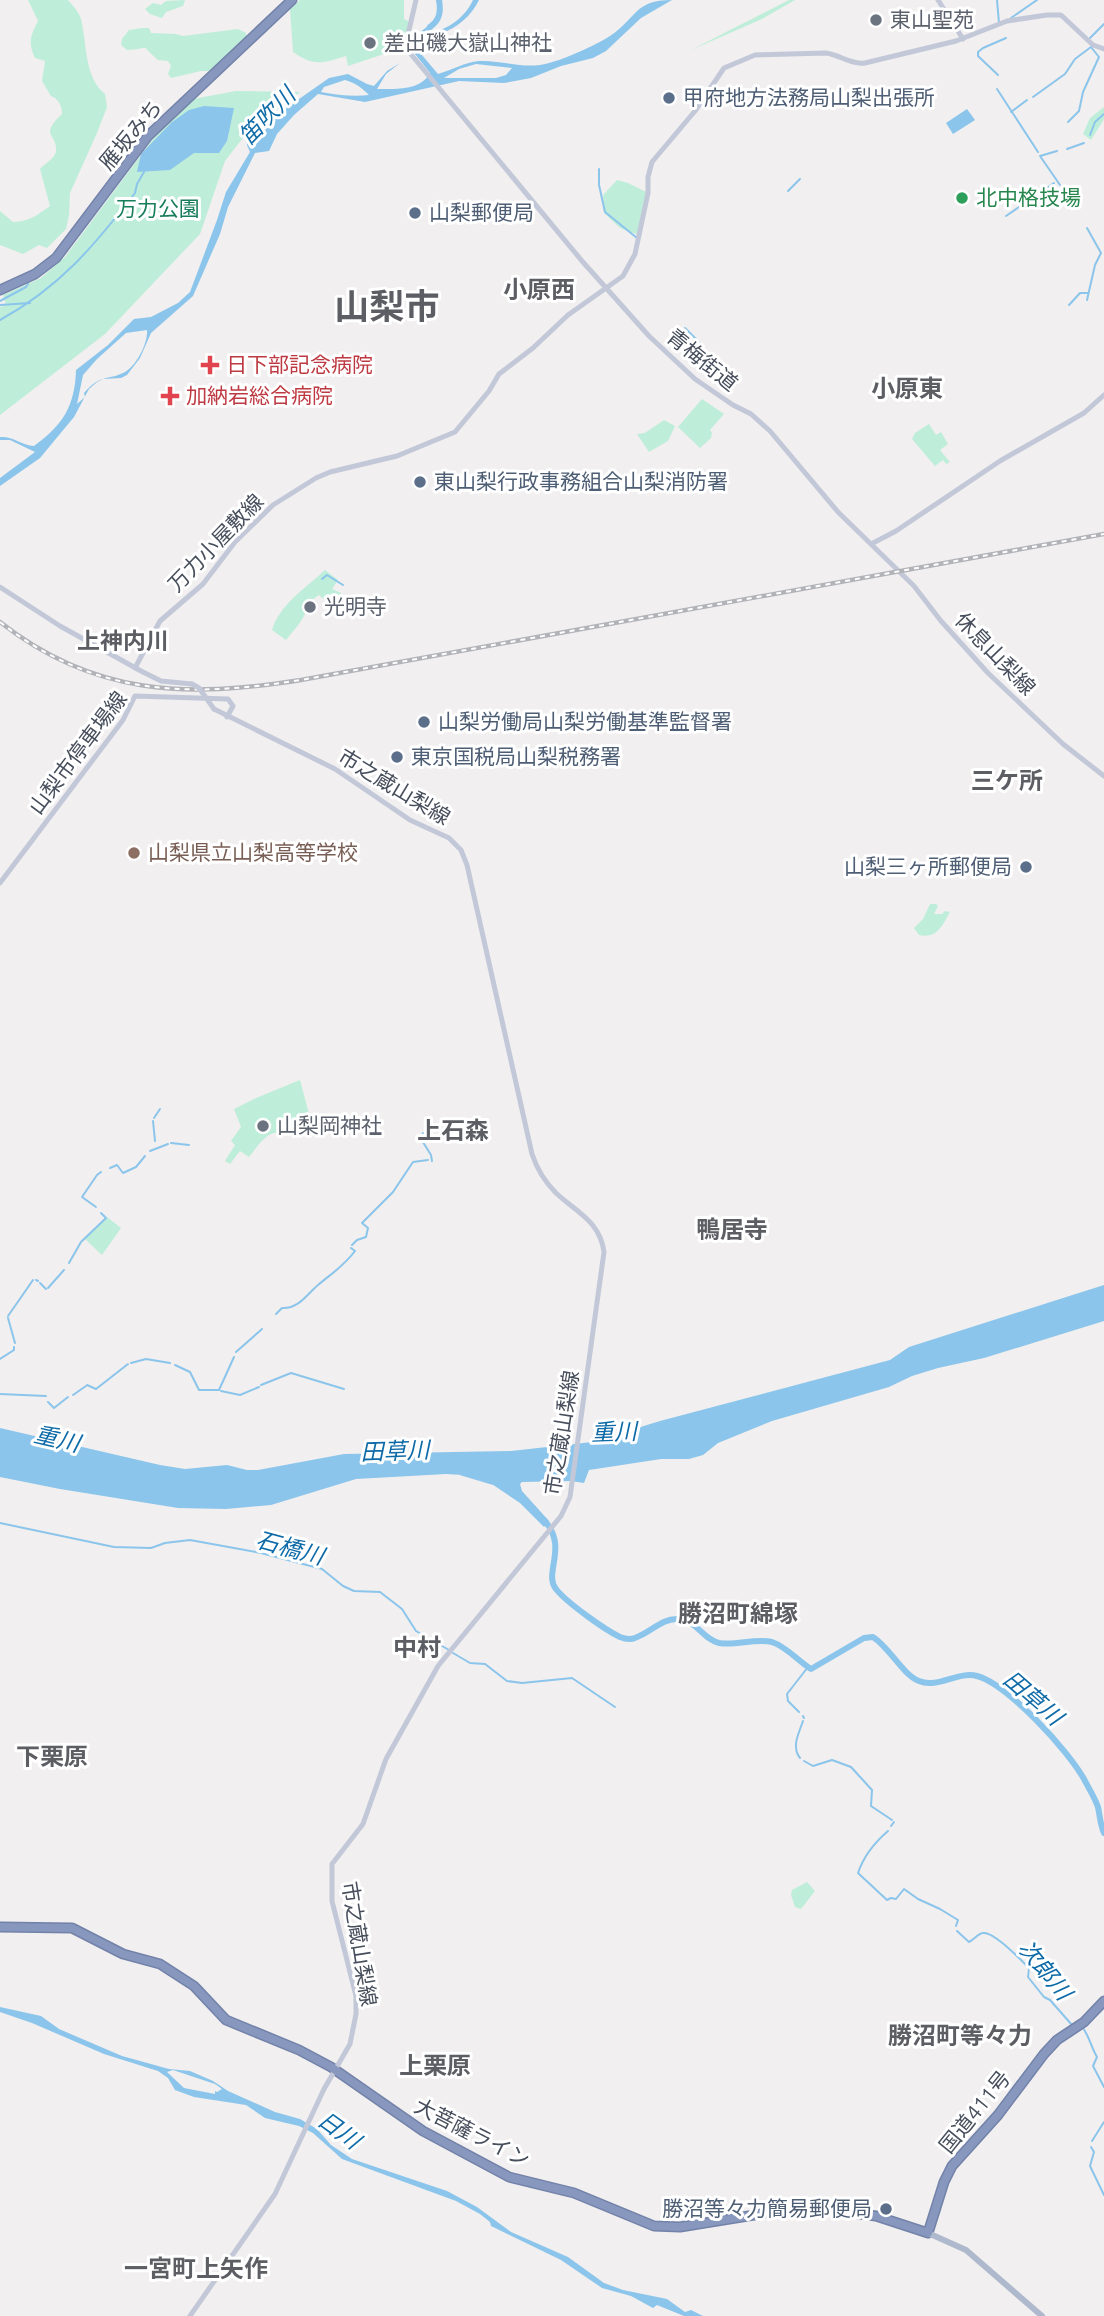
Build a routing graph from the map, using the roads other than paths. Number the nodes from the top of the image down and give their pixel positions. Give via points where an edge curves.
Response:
1 (292, 0) edge
2 (416, 0) edge
3 (938, 0) edge
4 (963, 39) junction
5 (1104, 49) edge
6 (606, 289) junction
7 (0, 290) edge
8 (1104, 395) edge
9 (873, 543) junction
10 (0, 587) edge
11 (135, 668) junction
12 (228, 717) junction
13 (1104, 776) edge
14 (0, 883) edge
15 (0, 1927) edge
16 (1104, 2001) edge
17 (337, 2071) junction
18 (928, 2233) junction
19 (190, 2316) edge
20 (1042, 2316) edge

1 - 7 highway, 雁坂みち via 148,136 56,258 36,274
2 - 6 main road, 青梅街道 via 405,47
3 - 4 main road
4 - 5 main road, 万力小屋敷線 via 1007,22 1058,15
4 - 6 main road, 万力小屋敷線 via 859,64 826,53 755,55 729,65 652,162 633,262 624,276
6 - 9 main road, 青梅街道 via 679,367 765,426 838,512
6 - 11 main road, 万力小屋敷線 via 499,374 455,432 397,456 330,472 273,505 235,542 197,590 160,621
8 - 9 main road via 1084,413
9 - 13 main road, 休息山梨線 via 988,673
10 - 11 main road
11 - 12 main road, 市之蔵山梨線, bridge via 161,681 192,684 214,709
12 - 14 main road, 山梨市停車場線 via 233,706 228,699 135,696 123,720
12 - 17 main road, 市之蔵山梨線 via 335,769 459,847 466,859 532,1154 547,1183 587,1217 603,1245 568,1503 434,1672 393,1743 360,1830 332,1864 332,1901 356,2007 350,2044
15 - 17 highway, 大菩薩ライン via 72,1927 123,1954 160,1964 194,1986 226,2020
16 - 18 highway, 国道411号 via 1048,2049 953,2166
17 - 18 highway, 大菩薩ライン via 423,2131 509,2177 574,2193 654,2226 680,2227 804,2207 876,2216
17 - 19 main road, 市之蔵山梨線 via 275,2194
18 - 20 main road via 966,2250

